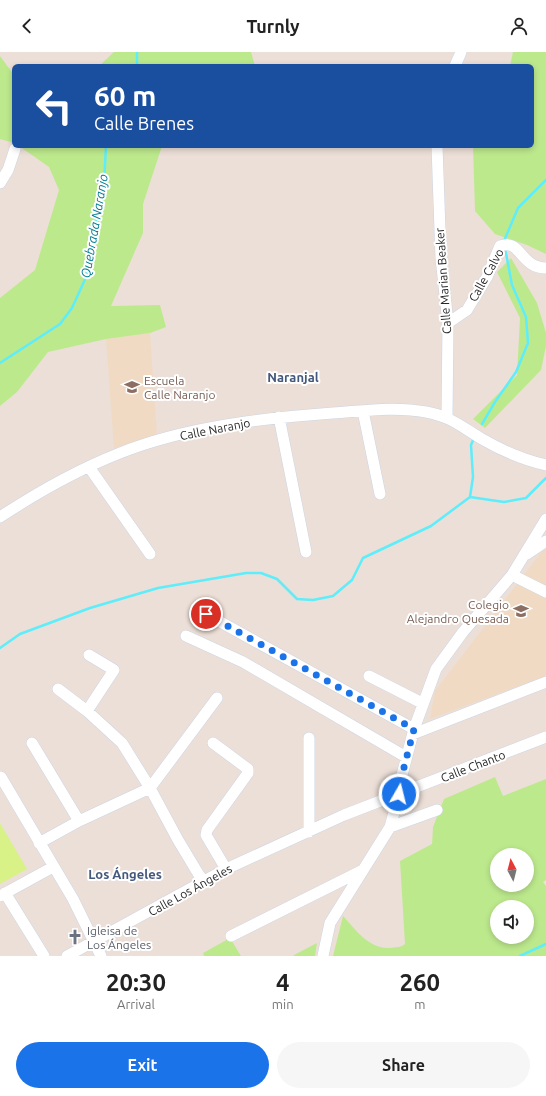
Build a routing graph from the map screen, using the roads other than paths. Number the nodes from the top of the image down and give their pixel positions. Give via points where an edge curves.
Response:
1 (461, 52) edge
2 (456, 64) edge
3 (437, 148) edge
4 (15, 149) dead end
5 (0, 183) edge
6 (546, 268) edge
7 (448, 323) junction
8 (363, 411) junction
9 (279, 417) junction
10 (447, 417) junction
11 (546, 465) edge
12 (89, 467) junction
13 (380, 494) dead end
14 (0, 517) edge
15 (546, 519) edge
16 (546, 541) edge
17 (306, 552) dead end
18 (150, 554) dead end
19 (523, 557) junction
20 (512, 575) junction
21 (546, 592) edge
22 (206, 614) dead end
23 (186, 636) dead end
24 (89, 655) dead end
25 (369, 676) dead end
26 (546, 682) edge
27 (58, 689) dead end
28 (217, 698) dead end
29 (422, 703) junction
30 (87, 711) junction
31 (413, 731) junction
32 (546, 737) edge
33 (309, 738) dead end
34 (32, 742) dead end
35 (213, 743) dead end
36 (406, 757) junction
37 (1, 777) dead end
38 (150, 788) junction
39 (399, 794) junction
40 (437, 810) dead end
41 (79, 821) junction
42 (390, 827) junction
43 (309, 832) junction
44 (39, 843) junction
45 (53, 867) junction
46 (364, 869) junction
47 (226, 870) junction
48 (205, 882) junction
49 (3, 894) edge
50 (231, 936) dead end
51 (95, 942) junction
52 (44, 956) edge
53 (67, 956) edge
54 (102, 956) edge
55 (323, 956) edge

1 - 2 street
3 - 7 street, Calle Marian Beaker via 441,250
4 - 5 street via 8,170
6 - 7 street, Calle Calvo via 538,268 528,263 514,246 500,246 487,277 467,310
7 - 10 street, Calle Marian Beaker
8 - 9 street, Calle Naranjo
8 - 10 street, Calle Naranjo via 397,409 424,411
8 - 13 street
9 - 12 street, Calle Naranjo via 181,434 121,453
9 - 17 street
10 - 11 street, Calle Naranjo via 483,440
12 - 14 street, Calle Naranjo via 41,491
12 - 18 street
15 - 19 street
16 - 19 street
19 - 20 street
20 - 21 street
20 - 29 street via 463,632 436,669
22 - 31 street
23 - 36 street via 243,662
24 - 30 street via 114,670
25 - 29 street
26 - 31 street
27 - 30 street
28 - 38 street
29 - 31 street
30 - 38 street via 122,743
31 - 36 street
32 - 39 street, Calle Chanto
33 - 43 street
34 - 41 street
35 - 47 street via 248,769 248,773 207,830 206,835
36 - 39 street
37 - 44 street
38 - 41 street
38 - 48 street via 178,840
39 - 42 street
39 - 43 street, Calle Los Ángeles via 344,815
40 - 42 street
41 - 44 street
42 - 46 street
43 - 47 street, Calle Los Ángeles
44 - 45 street
45 - 49 street
45 - 51 street
46 - 50 street
46 - 55 street via 330,923
47 - 48 street, Calle Los Ángeles
48 - 51 street, Calle Los Ángeles
49 - 52 street
51 - 53 street, Calle Los Ángeles
51 - 54 street

